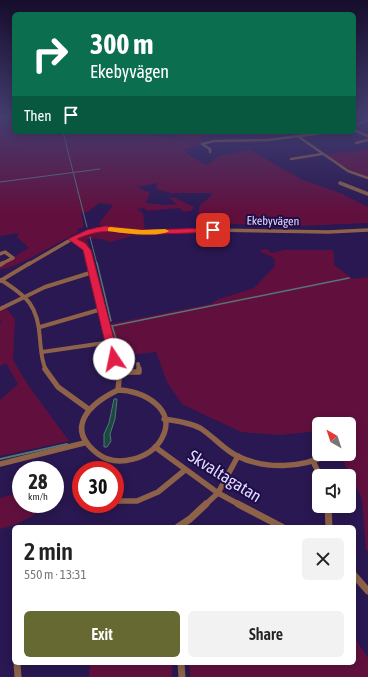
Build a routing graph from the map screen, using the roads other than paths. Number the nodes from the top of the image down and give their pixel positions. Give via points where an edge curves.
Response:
1 (209, 149) edge
2 (315, 149) edge
3 (210, 152) dead end
4 (322, 154) junction
5 (287, 156) dead end
6 (291, 159) junction
7 (295, 161) dead end
8 (368, 178) edge
9 (340, 183) dead end
10 (368, 194) edge
11 (368, 230) edge
12 (72, 239) junction
13 (0, 254) edge
14 (0, 265) edge
15 (93, 272) junction
16 (1, 281) edge
17 (23, 295) junction
18 (0, 309) edge
19 (102, 309) junction
20 (40, 327) junction
21 (111, 342) junction
22 (42, 352) junction
23 (138, 364) dead end
24 (120, 369) junction
25 (118, 390) junction
26 (87, 408) junction
27 (164, 419) junction
28 (84, 443) junction
29 (155, 447) junction
30 (238, 456) junction
31 (313, 462) joint
32 (0, 464) edge
33 (316, 469) edge
34 (185, 470) junction
35 (218, 493) junction
36 (124, 501) edge
37 (328, 513) edge
38 (181, 525) edge
39 (278, 525) edge
40 (329, 525) edge
41 (356, 577) edge
42 (368, 591) edge
43 (17, 665) edge
44 (181, 665) edge
45 (18, 677) edge
46 (182, 677) edge

1 - 3 street
2 - 4 street
4 - 6 street
4 - 8 street via 348,171
5 - 6 street
6 - 7 street
9 - 10 street
11 - 12 street, Ekebyvägen via 142,232 105,228
12 - 15 street via 87,250
12 - 16 street, Ekebyvägen
13 - 14 street via 5,252 13,258
15 - 17 street via 70,277
15 - 19 street
16 - 17 street
17 - 18 street
17 - 20 street via 34,308
19 - 20 street
19 - 21 street
20 - 22 street
21 - 22 street
21 - 24 street via 114,359
22 - 26 street via 49,375 58,387 67,396
23 - 24 street via 140,372
24 - 25 street
25 - 26 street via 107,394
25 - 27 street via 130,390 146,395 157,405
26 - 28 street via 82,422 81,434
27 - 29 street via 165,430
27 - 30 street via 186,422 199,428 226,450
28 - 29 street via 91,451 105,459 124,461 136,458
28 - 32 street
29 - 34 street, Skvaltagatan
30 - 31 street via 257,462 281,464
30 - 35 street
31 - 33 street
34 - 35 street, Skvaltagatan
34 - 36 street via 158,492 137,501
35 - 38 street
35 - 39 street, Skvaltagatan
37 - 40 street
41 - 42 street
43 - 45 street
44 - 46 street

